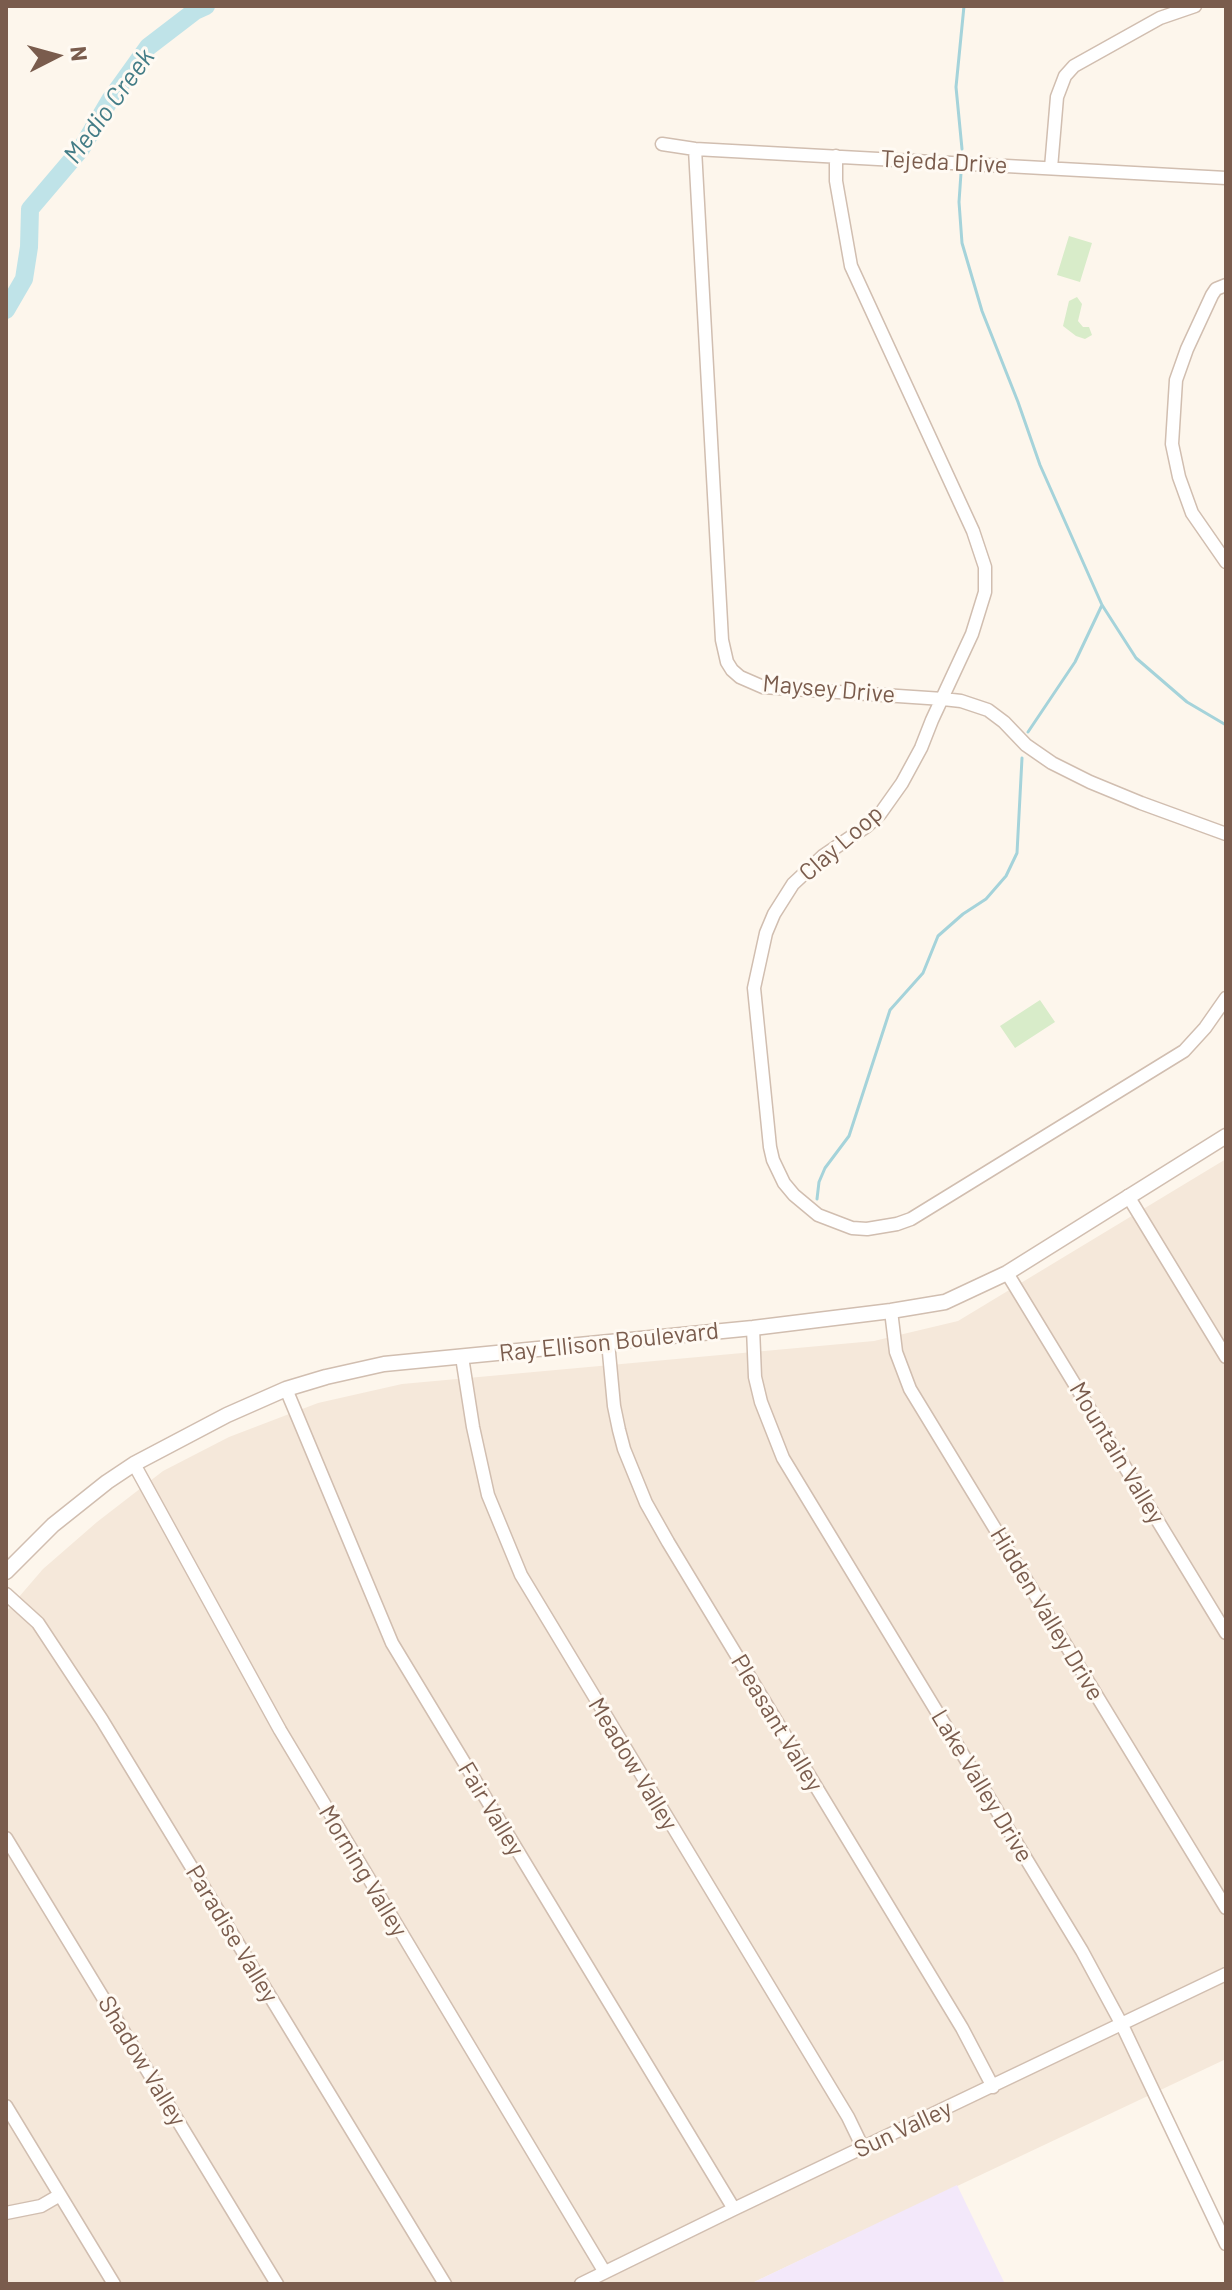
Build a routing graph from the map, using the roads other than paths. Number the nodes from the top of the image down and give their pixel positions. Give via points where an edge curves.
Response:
1 (1195, 6) edge
2 (662, 144) dead end
3 (695, 149) junction
4 (836, 156) junction
5 (1051, 168) junction
6 (1226, 178) edge
7 (1226, 285) edge
8 (1226, 562) edge
9 (943, 699) junction
10 (1226, 834) edge
11 (1226, 998) edge
12 (1226, 1136) edge
13 (1128, 1196) junction
14 (1007, 1273) junction
15 (891, 1311) junction
16 (753, 1328) junction
17 (608, 1342) junction
18 (462, 1357) junction
19 (1226, 1357) edge
20 (286, 1389) junction
21 (134, 1464) junction
22 (6, 1572) edge
23 (6, 1594) edge
24 (1226, 1633) edge
25 (6, 1838) edge
26 (1226, 1908) edge
27 (1226, 1974) edge
28 (1122, 2025) junction
29 (993, 2087) junction
30 (6, 2106) edge
31 (863, 2148) junction
32 (60, 2195) junction
33 (734, 2209) junction
34 (6, 2213) edge
35 (1226, 2244) edge
36 (604, 2271) junction
37 (114, 2284) edge
38 (277, 2284) edge
39 (445, 2284) edge
40 (581, 2284) edge

1 - 5 street via 1160,18 1065,76 1057,97
2 - 3 street, Tejeda Drive
3 - 4 street, Tejeda Drive
3 - 9 street, Maysey Drive via 727,662 740,677 763,687
4 - 5 street, Tejeda Drive
4 - 9 street, Clay Loop via 846,246 856,279 985,567 982,606
5 - 6 street, Tejeda Drive
7 - 8 street via 1210,299 1176,380 1172,444 1192,513
9 - 10 street, Maysey Drive via 988,710 1026,745 1090,782
9 - 11 street, Clay Loop via 902,783 880,814 793,884 774,914 761,951 754,988 770,1147 794,1195 818,1215 852,1228 911,1219 1184,1051
12 - 13 street, Ray Ellison Boulevard
13 - 14 street, Ray Ellison Boulevard
13 - 19 street
14 - 15 street, Ray Ellison Boulevard via 945,1302
14 - 24 street, Mountain Valley
15 - 16 street, Ray Ellison Boulevard
15 - 26 street, Hidden Valley Drive via 899,1363 910,1389
16 - 17 street, Ray Ellison Boulevard
16 - 28 street, Lake Valley Drive via 755,1377 783,1458
17 - 18 street, Ray Ellison Boulevard
17 - 29 street, Pleasant Valley via 619,1430 646,1503
18 - 20 street, Ray Ellison Boulevard via 384,1364
18 - 31 street, Meadow Valley via 488,1495 521,1575
20 - 21 street, Ray Ellison Boulevard
20 - 33 street, Fair Valley via 392,1643
21 - 22 street, Ray Ellison Boulevard via 53,1525
21 - 36 street, Morning Valley via 280,1730
23 - 39 street, Paradise Valley via 38,1623 102,1720
25 - 38 street, Shadow Valley
27 - 28 street, Sun Valley
28 - 29 street, Sun Valley
28 - 35 street, Lake Valley Drive
29 - 31 street, Sun Valley
30 - 32 street
31 - 33 street, Sun Valley
32 - 34 street via 41,2206
32 - 37 street
33 - 36 street, Sun Valley
36 - 40 street, Sun Valley

